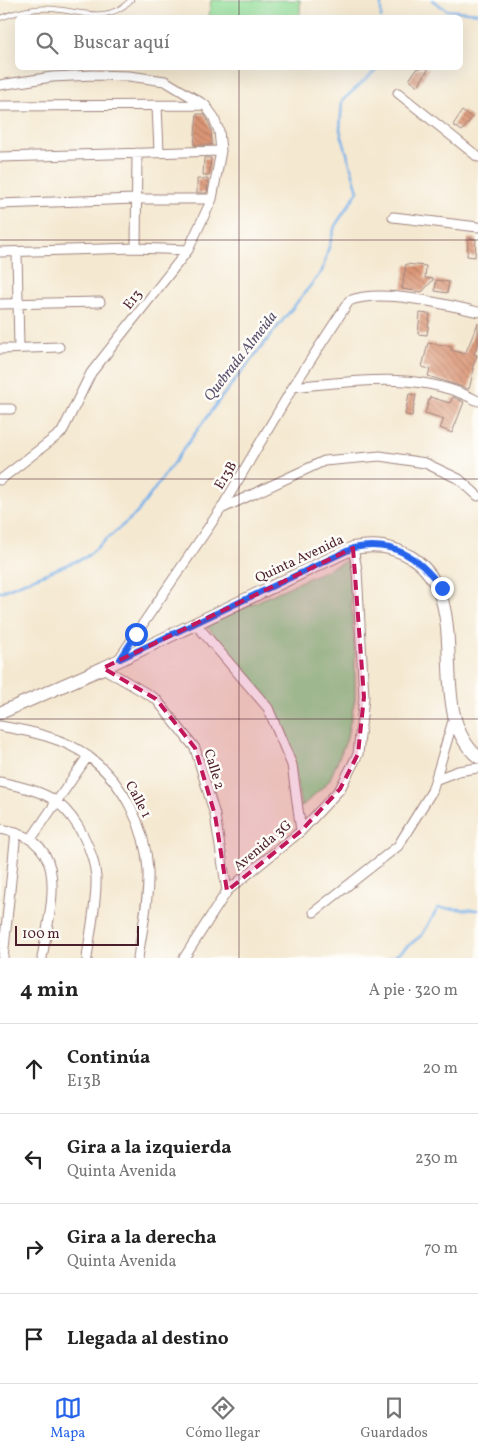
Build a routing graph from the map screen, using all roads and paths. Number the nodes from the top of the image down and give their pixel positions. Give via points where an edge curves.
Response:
1 (130, 0) edge
2 (86, 15) edge
3 (100, 15) edge
4 (0, 18) edge
5 (0, 85) edge
6 (398, 93) dead end
7 (205, 105) junction
8 (0, 106) edge
9 (158, 106) junction
10 (159, 151) junction
11 (221, 151) junction
12 (137, 153) junction
13 (0, 157) edge
14 (478, 157) edge
15 (135, 199) junction
16 (212, 199) junction
17 (0, 204) edge
18 (393, 217) dead end
19 (478, 227) edge
20 (136, 248) junction
21 (188, 250) junction
22 (0, 252) edge
23 (17, 252) junction
24 (100, 302) dead end
25 (20, 303) junction
26 (0, 304) edge
27 (478, 312) edge
28 (19, 348) junction
29 (59, 348) dead end
30 (0, 349) edge
31 (293, 387) junction
32 (478, 401) edge
33 (0, 409) edge
34 (11, 410) dead end
35 (0, 480) edge
36 (478, 496) edge
37 (221, 509) junction
38 (353, 548) junction
39 (195, 623) junction
40 (120, 659) junction
41 (103, 668) junction
42 (455, 712) junction
43 (0, 713) edge
44 (0, 726) edge
45 (88, 756) junction
46 (478, 758) edge
47 (478, 768) edge
48 (437, 778) junction
49 (0, 782) edge
50 (58, 803) junction
51 (0, 830) edge
52 (301, 831) junction
53 (16, 832) junction
54 (31, 838) junction
55 (227, 891) junction
56 (314, 912) dead end
57 (3, 958) edge
58 (42, 958) edge
59 (87, 958) edge
60 (138, 958) edge
61 (184, 958) edge

1 - 3 lane via 109,14
2 - 4 lane via 52,8
5 - 7 street via 52,77 128,76 165,81
6 - 14 street
7 - 9 street
7 - 11 street, E13 via 219,132
8 - 9 street
9 - 10 street
10 - 11 street
10 - 12 street
11 - 16 street, E13
12 - 13 street
12 - 15 street
15 - 16 street
15 - 17 street
15 - 20 street
16 - 21 street, E13
18 - 19 street
20 - 21 street
20 - 23 street
21 - 35 street, E13 via 92,373 62,432
22 - 23 street
23 - 25 street
24 - 25 street
25 - 26 street
25 - 28 street
27 - 31 street, E13B via 438,302 372,296 349,301
28 - 29 street
28 - 30 street
31 - 32 street via 370,380 411,381 457,390
31 - 37 street, E13B
33 - 34 street
36 - 37 street via 460,479 425,463 380,456 324,461
37 - 40 street, E13B
38 - 39 street, Quinta Avenida
38 - 42 street, Quinta Avenida via 382,545 403,553 422,564 442,588 450,616
38 - 52 street, Avenida 3G via 364,698 358,754 340,789
39 - 40 street, Quinta Avenida
39 - 52 street via 268,708 292,765
40 - 41 street, Quinta Avenida
41 - 43 street, Quinta Avenida
41 - 55 street, Calle 2 via 156,699 195,748 215,815
42 - 46 street, Quinta Avenida via 463,738
42 - 48 street
44 - 45 street, Calle 1 via 30,732
45 - 50 street
45 - 60 street, Calle 1 via 112,778 132,810 145,842 147,895
47 - 48 street
48 - 56 street via 398,846
49 - 50 street via 21,786
50 - 54 street
50 - 59 street via 82,833 92,854 96,878
51 - 53 street
52 - 55 street, Avenida 3G
53 - 54 street
53 - 57 street
54 - 58 street via 46,858 54,881
55 - 61 street, Avenida 3G

